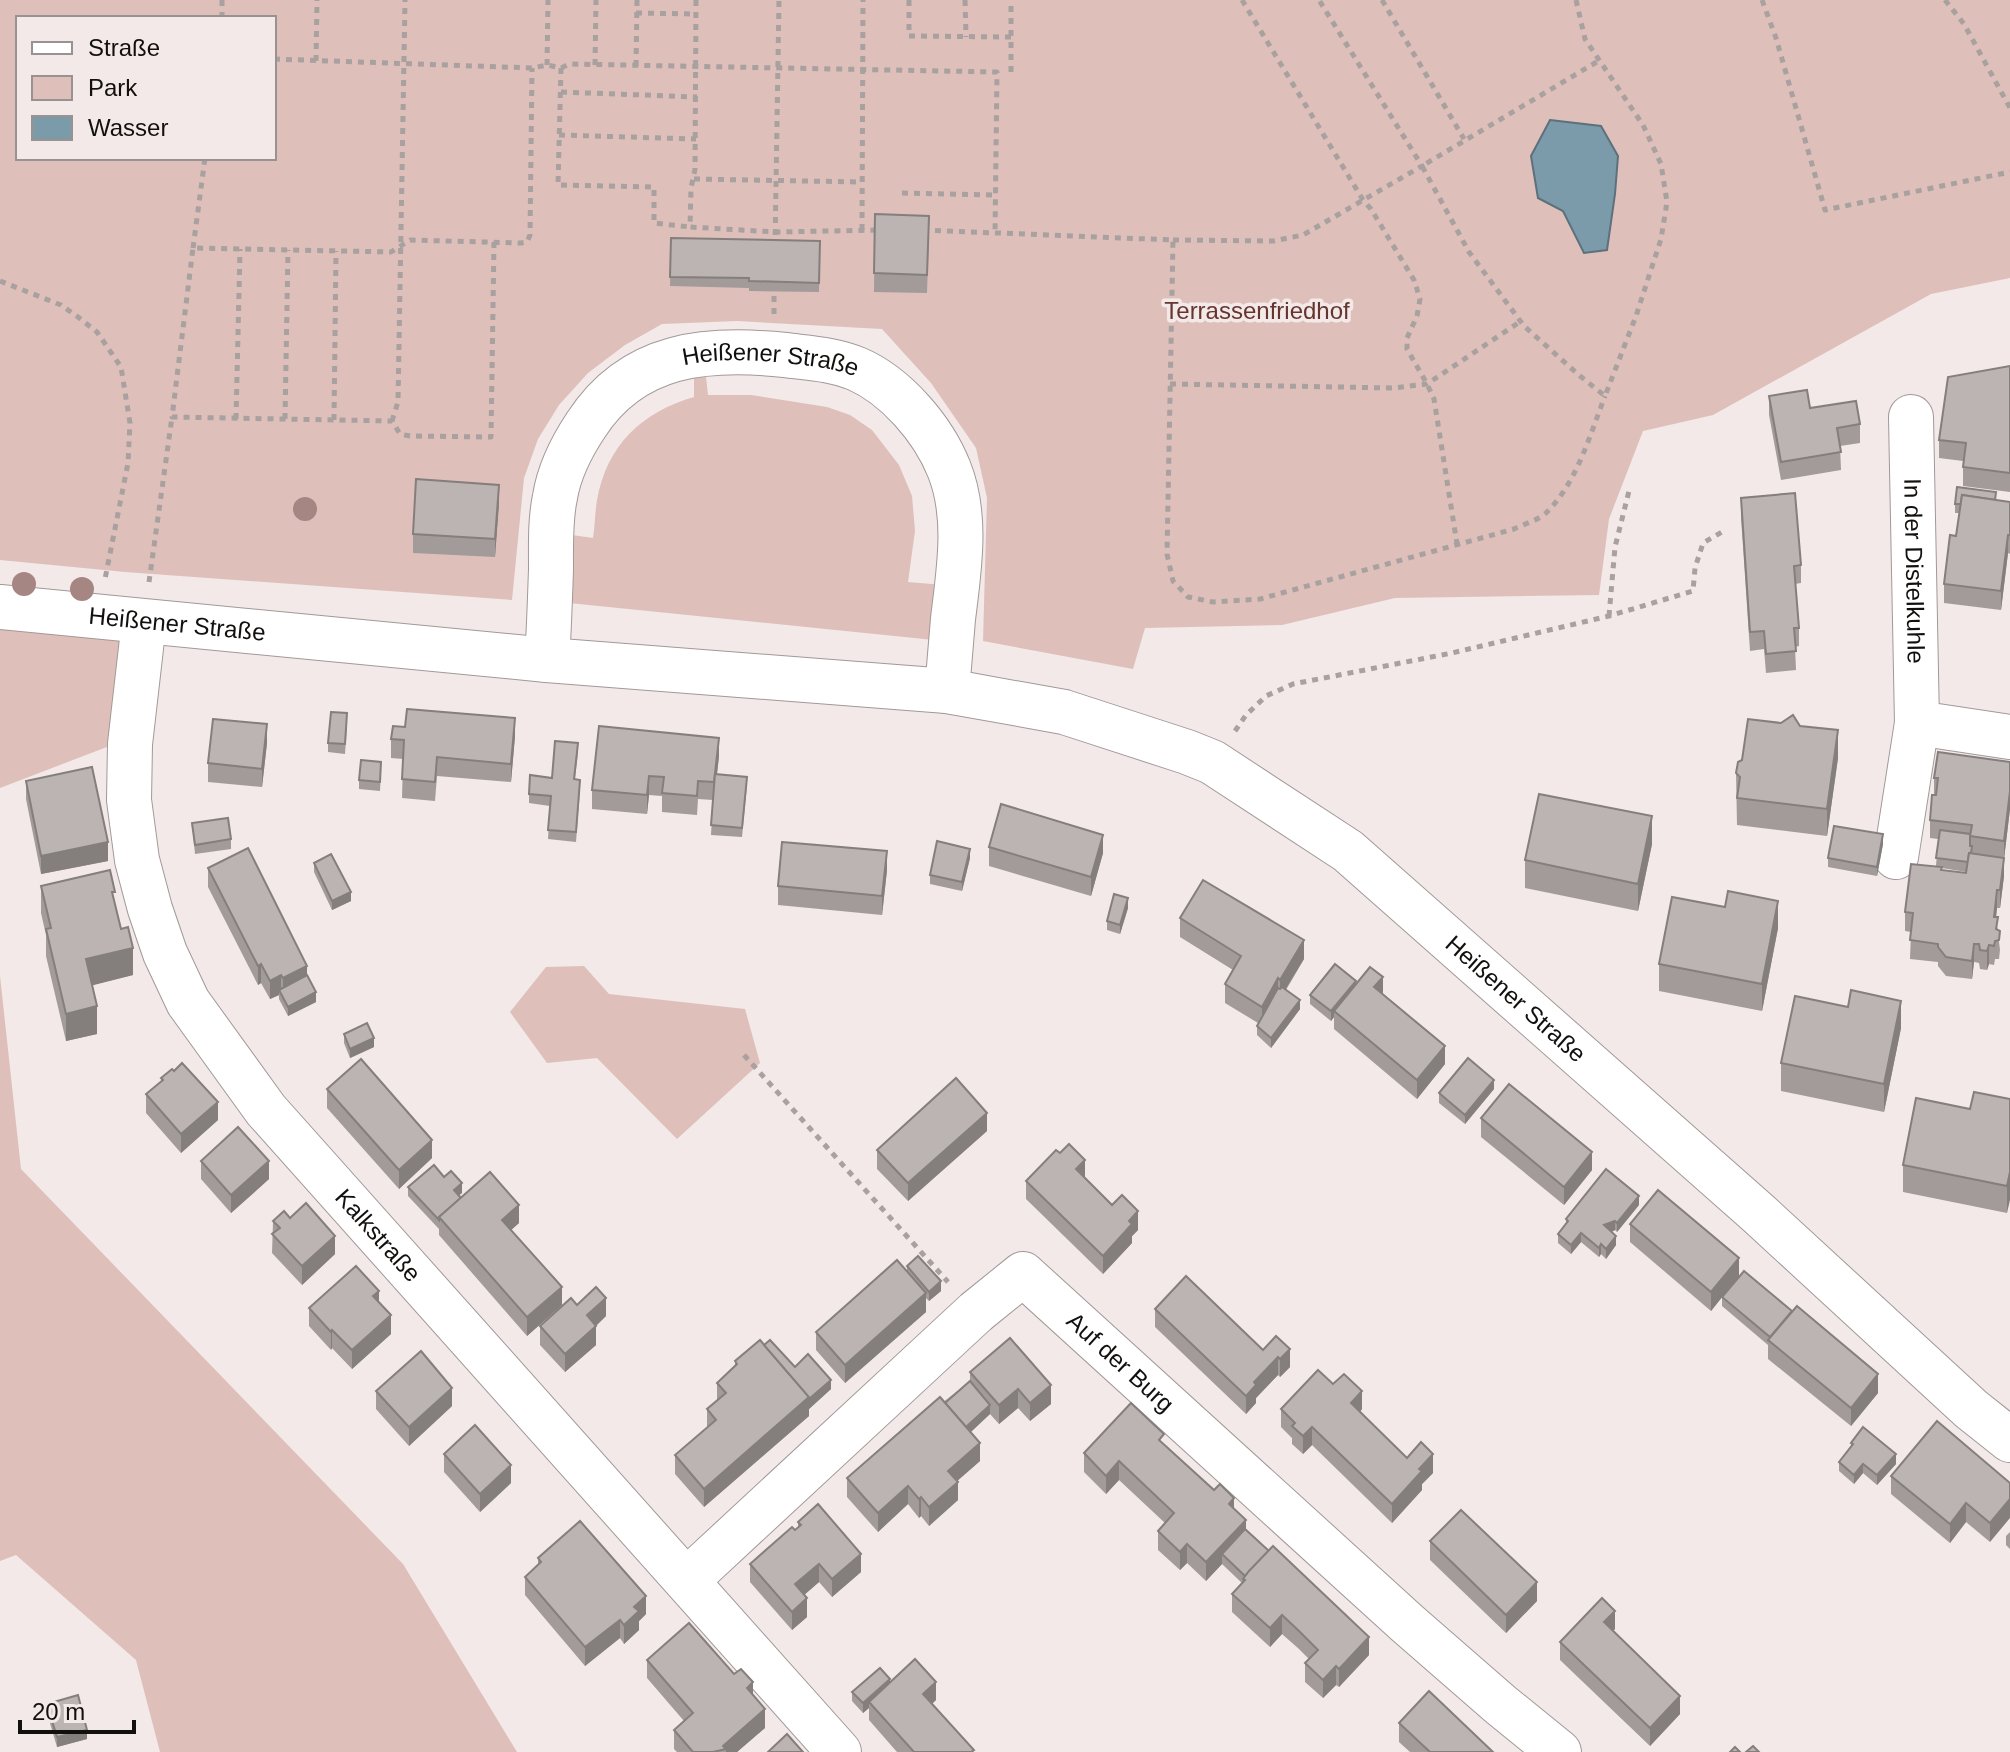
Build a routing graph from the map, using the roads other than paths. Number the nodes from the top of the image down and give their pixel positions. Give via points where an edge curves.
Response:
1 (1911, 417) dead end
2 (139, 602) junction
3 (0, 607) edge
4 (547, 660) junction
5 (947, 691) junction
6 (1917, 723) junction
7 (2010, 737) edge
8 (1896, 857) dead end
9 (2010, 1440) edge
10 (687, 1580) junction
11 (839, 1752) edge
12 (1559, 1752) edge

1 - 6 street, In der Distelkuhle
2 - 3 street, Heißener Straße
2 - 4 street, Heißener Straße
2 - 10 street, Kalkstraße via 129,800 150,909 188,1002 266,1110
4 - 5 street, Heißener Straße
4 - 5 street, Heißener Straße via 555,495 587,423 626,383 670,360 702,353 773,354 856,368 878,381 916,415 949,468 959,503 960,560
5 - 9 street, Heißener Straße via 1064,712 1187,752 1212,762 1348,851
6 - 7 street
6 - 8 street, In der Distelkuhle
10 - 11 street, Kalkstraße
10 - 12 street, Auf der Burg via 1023,1274 1408,1624

